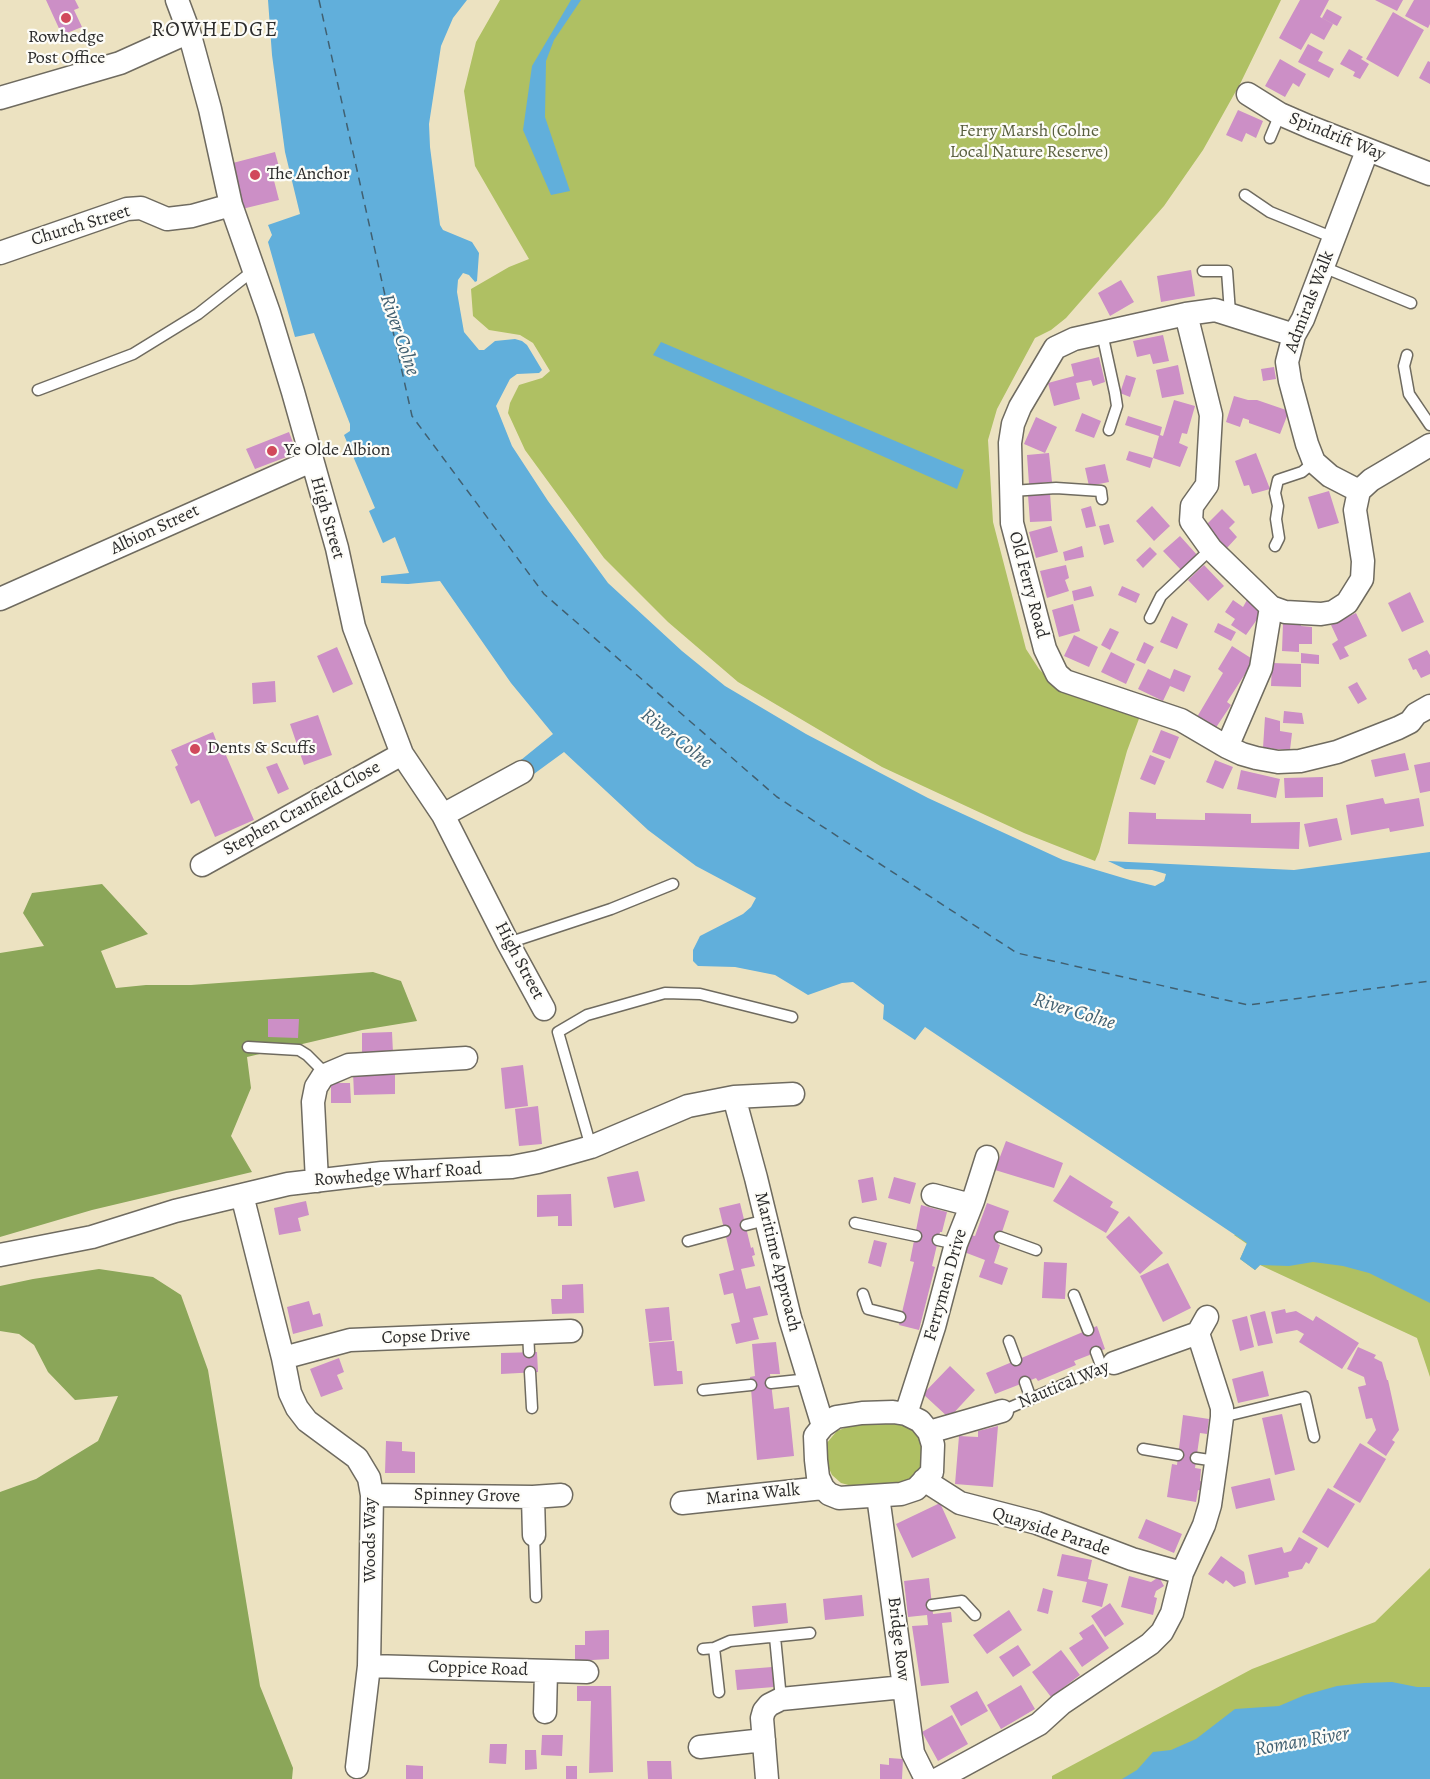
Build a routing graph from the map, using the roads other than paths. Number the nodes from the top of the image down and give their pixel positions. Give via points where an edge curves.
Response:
1 (177, 0) edge
2 (189, 32) junction
3 (1248, 94) dead end
4 (0, 98) edge
5 (1280, 114) junction
6 (1270, 138) dead end
7 (1367, 151) junction
8 (1430, 174) edge
9 (1245, 195) dead end
10 (231, 205) junction
11 (1334, 238) junction
12 (0, 253) edge
13 (1323, 267) junction
14 (254, 270) junction
15 (1203, 271) dead end
16 (1411, 303) dead end
17 (1230, 313) junction
18 (1186, 314) junction
19 (1102, 333) junction
20 (1294, 335) junction
21 (1407, 355) dead end
22 (38, 390) dead end
23 (1430, 425) edge
24 (1109, 430) dead end
25 (1430, 445) edge
26 (311, 461) junction
27 (1314, 462) junction
28 (1012, 491) junction
29 (1359, 491) junction
30 (1102, 499) dead end
31 (1275, 546) dead end
32 (1211, 549) junction
33 (0, 599) edge
34 (1271, 607) junction
35 (1150, 618) dead end
36 (1430, 706) edge
37 (1227, 747) junction
38 (402, 753) junction
39 (522, 772) dead end
40 (443, 815) junction
41 (202, 865) dead end
42 (673, 884) dead end
43 (508, 943) junction
44 (544, 1009) dead end
45 (792, 1017) dead end
46 (248, 1047) dead end
47 (466, 1058) dead end
48 (326, 1074) junction
49 (793, 1094) dead end
50 (734, 1097) junction
51 (591, 1148) junction
52 (987, 1157) dead end
53 (317, 1181) junction
54 (242, 1195) junction
55 (933, 1195) dead end
56 (855, 1223) dead end
57 (961, 1228) junction
58 (725, 1231) dead end
59 (916, 1236) dead end
60 (1000, 1237) dead end
61 (688, 1241) dead end
62 (1036, 1250) dead end
63 (0, 1255) edge
64 (863, 1294) dead end
65 (1074, 1295) dead end
66 (900, 1317) dead end
67 (1088, 1330) dead end
68 (571, 1331) dead end
69 (1009, 1341) dead end
70 (283, 1358) junction
71 (1016, 1360) dead end
72 (1104, 1361) joint
73 (530, 1372) dead end
74 (810, 1379) junction
75 (1025, 1382) dead end
76 (771, 1383) dead end
77 (751, 1385) dead end
78 (703, 1390) dead end
79 (1031, 1399) junction
80 (532, 1408) dead end
81 (1002, 1411) joint
82 (906, 1414) junction
83 (1222, 1417) junction
84 (823, 1426) junction
85 (929, 1432) junction
86 (1314, 1437) dead end
87 (1143, 1449) dead end
88 (1178, 1455) dead end
89 (924, 1480) junction
90 (823, 1488) junction
91 (372, 1495) junction
92 (561, 1495) dead end
93 (878, 1496) junction
94 (533, 1497) junction
95 (682, 1503) dead end
96 (534, 1535) joint
97 (1182, 1573) junction
98 (536, 1597) dead end
99 (932, 1605) dead end
100 (975, 1616) dead end
101 (810, 1633) dead end
102 (775, 1637) junction
103 (369, 1666) junction
104 (546, 1671) junction
105 (587, 1672) dead end
106 (904, 1687) junction
107 (718, 1692) dead end
108 (780, 1699) junction
109 (545, 1712) dead end
110 (764, 1740) junction
111 (700, 1747) dead end
112 (356, 1773) edge
113 (767, 1779) edge
114 (926, 1779) edge
115 (938, 1779) edge

1 - 2 street, High Street
2 - 4 street via 120,63
2 - 10 street, High Street
3 - 5 street, Spindrift Way
5 - 6 lane
5 - 7 street, Spindrift Way
7 - 8 street, Spindrift Way
7 - 11 street, Admirals Walk
9 - 11 lane via 1270,212
10 - 12 street, Church Street via 167,219 141,208 127,209
10 - 14 street, High Street
11 - 13 street, Admirals Walk
13 - 16 lane
13 - 20 street, Admirals Walk
14 - 22 lane via 198,314 133,354
14 - 26 street, High Street
15 - 17 lane via 1227,271
17 - 18 street, Old Ferry Road via 1215,309
17 - 20 street, Old Ferry Road
18 - 19 street, Old Ferry Road
18 - 32 street via 1211,415 1207,485 1192,507 1191,521
19 - 24 lane via 1117,406
19 - 28 street, Old Ferry Road via 1055,348 1033,384 1013,424
20 - 27 street, Admirals Walk via 1288,370
21 - 23 lane via 1404,366 1409,394
25 - 29 street
26 - 33 street, Albion Street
26 - 38 street, High Street via 337,548 354,627
27 - 29 street via 1330,476
27 - 31 lane via 1302,472 1278,480 1275,494 1279,538
28 - 30 lane via 1101,491
28 - 37 street, Old Ferry Road via 1012,523 1045,649 1057,674 1065,681 1181,720
29 - 34 street via 1355,510 1362,579 1347,603 1321,614 1285,612
32 - 34 street
32 - 35 lane via 1165,591
34 - 37 street via 1262,668
36 - 37 street, Old Ferry Road via 1398,728 1320,757 1278,762
38 - 40 street, High Street
38 - 41 street, Stephen Cranfield Close
39 - 40 street
40 - 43 street, High Street
42 - 43 lane
43 - 44 street, High Street
45 - 51 lane via 700,994 665,993 587,1015 558,1032
46 - 48 lane via 299,1050
47 - 48 street via 349,1065
48 - 53 street via 316,1087 313,1102
49 - 50 street, Rowhedge Wharf Road
50 - 51 street, Rowhedge Wharf Road via 688,1106
50 - 74 street, Maritime Approach via 756,1222
51 - 53 street, Rowhedge Wharf Road via 512,1167 382,1173
52 - 57 street, Ferrymen Drive
53 - 54 street, Rowhedge Wharf Road
54 - 63 street, Rowhedge Wharf Road via 175,1210 92,1237
54 - 70 street, Woods Way
55 - 57 street
56 - 59 lane
57 - 82 street, Ferrymen Drive via 927,1325
58 - 61 lane
60 - 62 lane
64 - 66 lane via 868,1308
65 - 67 lane
68 - 70 street, Copse Drive via 529,1342 350,1340
69 - 71 lane
70 - 91 street, Woods Way via 297,1408 307,1421 357,1458 369,1478
72 - 79 lane, Nautical Way
72 - 83 street, Nautical Way via 1202,1325
73 - 80 lane
74 - 76 lane
74 - 84 street, Maritime Approach
75 - 79 lane
77 - 78 lane
79 - 81 lane, Nautical Way
81 - 85 street, Nautical Way
82 - 84 street via 862,1413 836,1417
82 - 85 street via 920,1421
83 - 86 lane via 1305,1397
83 - 97 street via 1206,1460 1207,1515
84 - 90 street, Maritime Approach via 815,1436 818,1477
85 - 89 street via 934,1460 932,1472
87 - 88 lane
89 - 93 street via 916,1489
89 - 97 street, Quayside Parade via 960,1503 1037,1523 1132,1559
90 - 93 street via 839,1498
90 - 95 street, Marina Walk
91 - 94 street, Spinney Grove
91 - 103 street, Woods Way
92 - 94 street, Spinney Grove
93 - 106 street, Bridge Row via 901,1608
94 - 96 street
96 - 98 lane
97 - 115 street via 1172,1613 1162,1632 1149,1644 1061,1704 1039,1724
99 - 100 lane via 962,1601
101 - 102 lane
102 - 107 lane via 730,1641 709,1648
102 - 108 lane
103 - 104 street, Coppice Road
103 - 112 street, Woods Way
104 - 105 street, Coppice Road
104 - 109 street
106 - 108 street
106 - 114 street, Bridge Row via 913,1752
108 - 110 street via 764,1711
110 - 111 street
110 - 113 street

